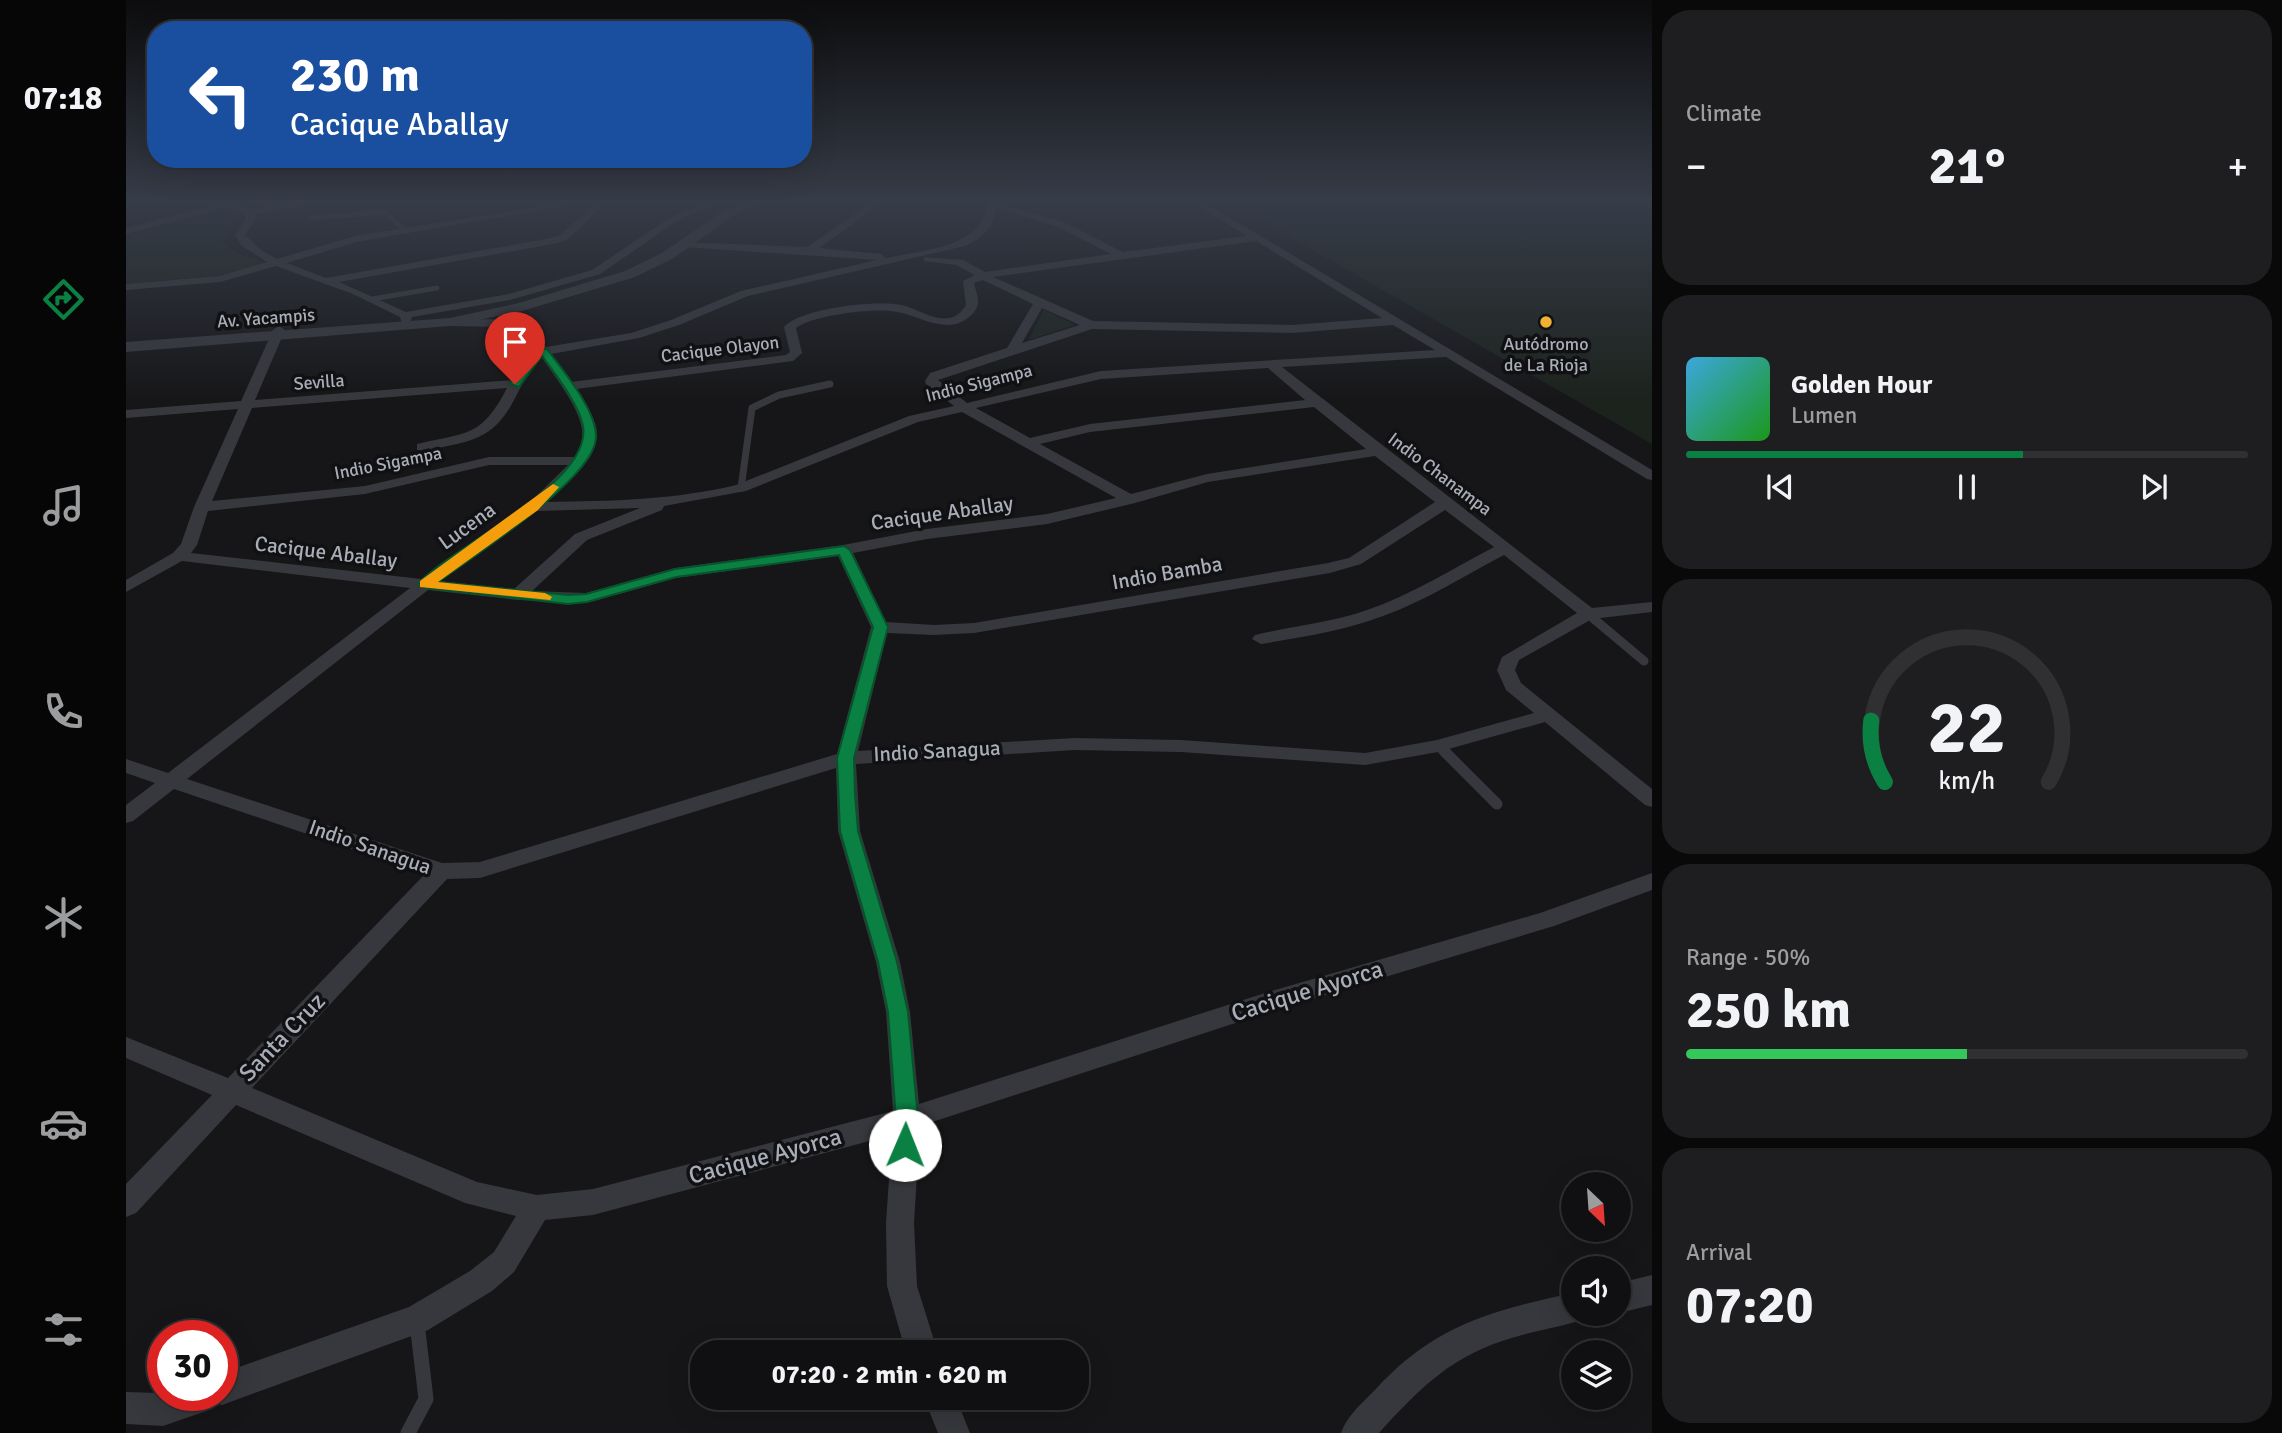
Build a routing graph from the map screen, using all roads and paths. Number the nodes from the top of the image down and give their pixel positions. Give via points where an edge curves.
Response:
1 (258, 268) edge
2 (293, 268) edge
3 (401, 268) edge
4 (602, 268) edge
5 (623, 268) edge
6 (643, 268) edge
7 (855, 268) edge
8 (968, 268) edge
9 (1021, 268) edge
10 (1305, 268) edge
11 (1323, 268) edge
12 (983, 275) junction
13 (326, 281) junction
14 (126, 287) edge
15 (438, 288) dead end
16 (372, 299) junction
17 (1040, 302) junction
18 (406, 318) junction
19 (1394, 321) junction
20 (450, 323) junction
21 (1091, 325) junction
22 (277, 333) junction
23 (126, 341) edge
24 (126, 347) edge
25 (1013, 349) junction
26 (543, 351) junction
27 (1447, 353) junction
28 (1269, 363) junction
29 (515, 384) junction
30 (830, 384) dead end
31 (568, 386) junction
32 (1315, 403) junction
33 (246, 405) junction
34 (964, 407) junction
35 (126, 414) edge
36 (1027, 443) junction
37 (422, 447) dead end
38 (1377, 451) junction
39 (580, 461) junction
40 (1652, 462) edge
41 (1652, 476) edge
42 (741, 488) junction
43 (1130, 500) junction
44 (1445, 503) junction
45 (664, 504) junction
46 (202, 507) junction
47 (533, 507) junction
48 (1506, 547) junction
49 (844, 550) junction
50 (178, 556) junction
51 (425, 584) junction
52 (126, 587) edge
53 (518, 595) junction
54 (1652, 607) edge
55 (1588, 614) junction
56 (880, 627) junction
57 (1261, 639) dead end
58 (1644, 661) dead end
59 (1547, 715) junction
60 (1438, 746) junction
61 (846, 758) junction
62 (126, 766) edge
63 (173, 780) junction
64 (1652, 800) edge
65 (1497, 804) dead end
66 (126, 816) edge
67 (441, 871) junction
68 (1652, 881) edge
69 (126, 1047) edge
70 (229, 1092) junction
71 (907, 1119) junction
72 (126, 1204) edge
73 (537, 1208) junction
74 (1652, 1290) edge
75 (1631, 1294) edge
76 (1561, 1311) edge
77 (417, 1319) junction
78 (918, 1340) edge
79 (238, 1383) edge
80 (126, 1408) edge
81 (147, 1409) edge
82 (945, 1410) edge
83 (408, 1433) edge
84 (954, 1433) edge
85 (1357, 1433) edge

1 - 14 street via 220,279
2 - 13 street
3 - 13 street
4 - 18 street via 510,297
5 - 18 street via 501,305
6 - 20 street, Av. Yacampis via 602,284
7 - 26 street via 727,298 663,327 608,343
8 - 12 street
9 - 12 street
10 - 19 street
11 - 40 street
12 - 17 street
12 - 31 street, Cacique Olayon via 968,281 973,305 960,318 935,320 892,307 800,320 789,327 796,353 789,358
13 - 16 street
15 - 16 lane
16 - 18 street
17 - 21 street
17 - 25 street
18 - 22 street
19 - 21 street via 1292,329
19 - 27 street
20 - 22 street, Av. Yacampis
20 - 26 street, Lucena via 517,323
21 - 25 street
22 - 23 street
22 - 24 street, Av. Yacampis
22 - 33 street
25 - 34 street via 935,376 931,382
26 - 29 street
26 - 31 street, Lucena
27 - 28 street, Indio Sigampa
27 - 41 street
28 - 32 street, Indio Chanampa
28 - 34 street, Indio Sigampa via 1101,375
29 - 33 street, Sevilla
29 - 37 street via 485,429
30 - 42 lane via 761,401 752,408
31 - 39 street, Lucena via 589,423 590,440
32 - 36 street via 1090,428
32 - 38 street, Indio Chanampa
33 - 35 street, Sevilla
33 - 46 street
34 - 36 street
34 - 42 street, Indio Sigampa via 888,427
36 - 43 street
38 - 43 street, Cacique Aballay via 1207,478
38 - 44 street, Indio Chanampa
39 - 46 street, Indio Sigampa via 489,461 365,490
39 - 47 street, Lucena
42 - 45 street, Indio Sigampa
43 - 49 street, Cacique Aballay via 1047,519
44 - 48 street, Indio Chanampa
44 - 56 street, Indio Bamba via 1355,561 1330,568 974,628
45 - 47 street, Indio Sigampa
45 - 53 street via 581,537
46 - 50 street via 190,545
47 - 51 street, Lucena
48 - 55 street, Indio Chanampa
48 - 57 street via 1377,612
49 - 53 street, Cacique Aballay via 675,573 587,598
49 - 56 street
50 - 51 street, Cacique Aballay
50 - 52 street
51 - 53 street, Cacique Aballay
51 - 63 street, Lucena
54 - 55 street
55 - 58 lane
55 - 59 street via 1511,657 1506,670 1513,686
56 - 61 street
59 - 60 street, Indio Sanagua
59 - 64 street
60 - 61 street, Indio Sanagua via 1365,759 1181,746 1074,744
60 - 65 lane
61 - 67 street, Indio Sanagua via 480,870
61 - 71 street via 849,831 888,962 898,1012
62 - 63 street, Indio Sanagua
63 - 66 street, Lucena
63 - 67 street, Indio Sanagua
67 - 70 street, Santa Cruz
68 - 71 street, Cacique Ayorca via 1546,920 1252,1007
69 - 70 street, Cacique Ayorca
70 - 72 street, Santa Cruz
70 - 73 street, Cacique Ayorca via 475,1194
71 - 73 street, Cacique Ayorca via 593,1202
71 - 78 street via 900,1223 902,1286
73 - 77 street via 504,1262 481,1282
74 - 75 street
76 - 85 street via 1516,1320 1470,1338 1423,1365
77 - 79 street
77 - 83 lane via 426,1399
80 - 81 street
82 - 84 street

